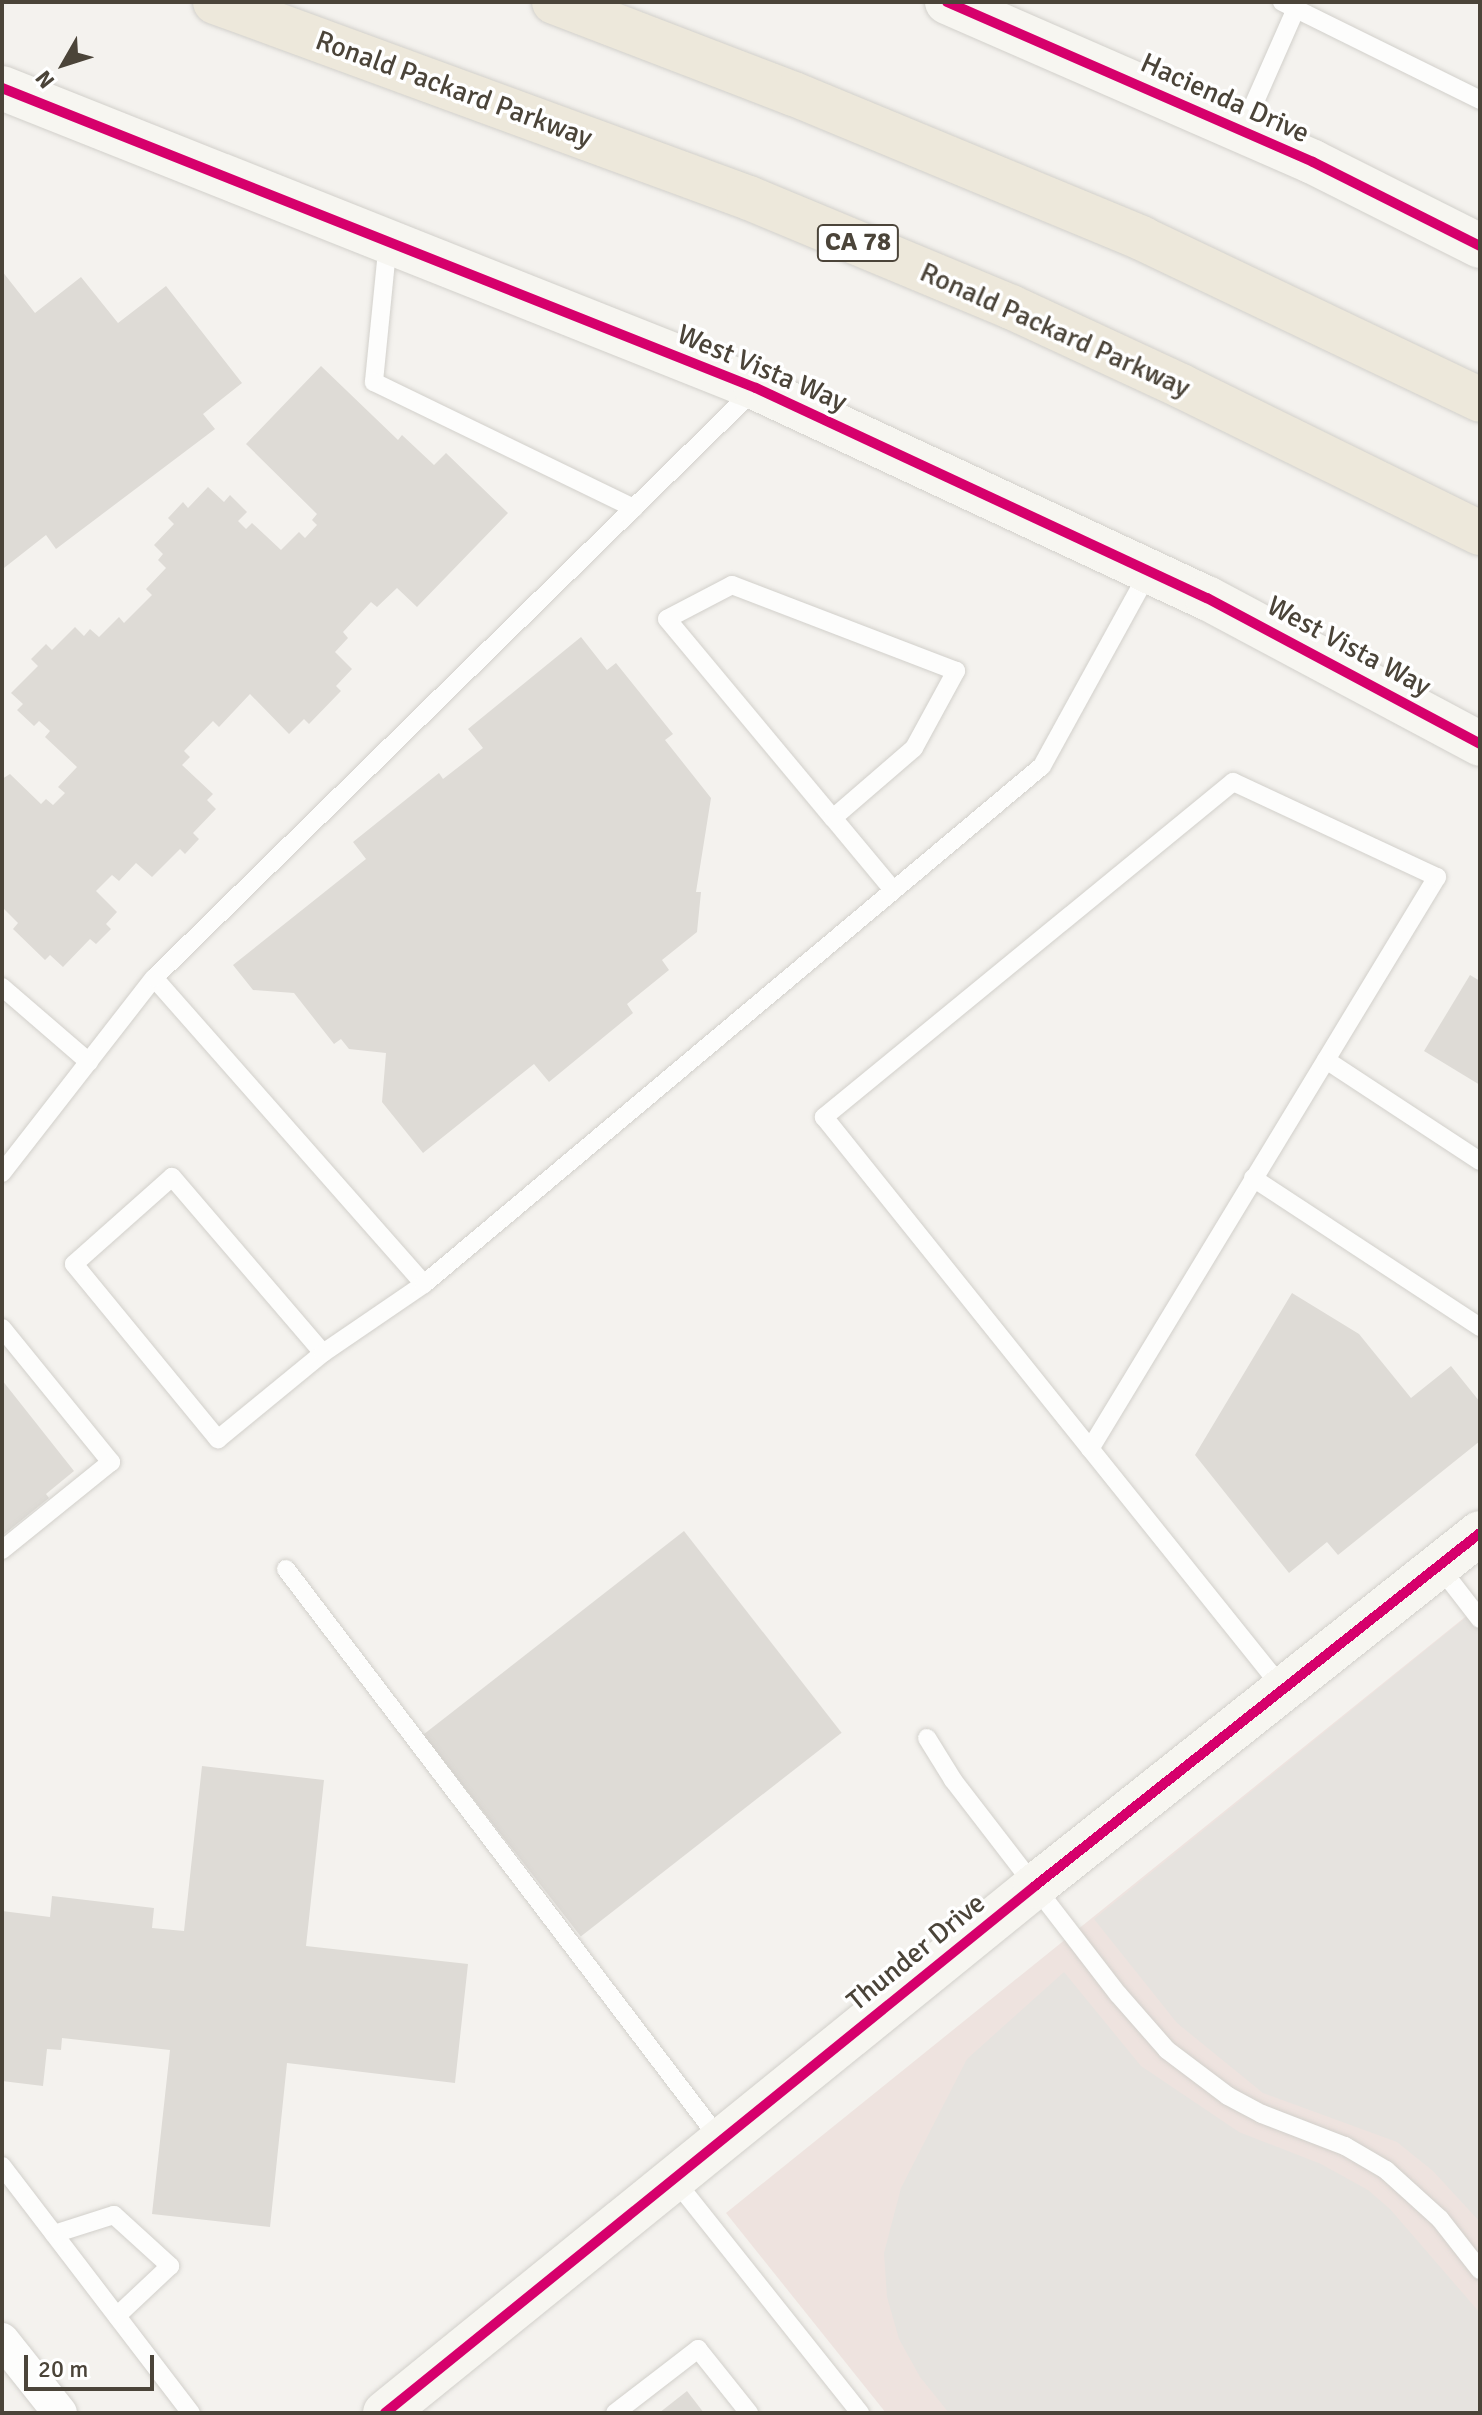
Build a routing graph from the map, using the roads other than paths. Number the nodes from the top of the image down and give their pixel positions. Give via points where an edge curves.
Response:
1 (215, 2) edge
2 (554, 2) edge
3 (947, 2) edge
4 (1288, 6) edge
5 (2, 88) edge
6 (1480, 100) edge
7 (1242, 131) junction
8 (388, 241) junction
9 (1480, 246) edge
10 (756, 388) junction
11 (1480, 400) edge
12 (634, 508) junction
13 (1480, 533) edge
14 (1149, 571) junction
15 (1480, 744) edge
16 (833, 818) junction
17 (893, 890) junction
18 (154, 978) junction
19 (2, 987) edge
20 (1326, 1060) junction
21 (89, 1062) junction
22 (1480, 1161) edge
23 (2, 1173) edge
24 (1253, 1178) junction
25 (424, 1284) junction
26 (1479, 1325) edge
27 (2, 1328) edge
28 (323, 1353) junction
29 (1090, 1449) junction
30 (1480, 1533) edge
31 (2, 1550) edge
32 (1439, 1566) junction
33 (286, 1569) dead end
34 (1480, 1619) edge
35 (1283, 1689) junction
36 (927, 1738) dead end
37 (1035, 1886) junction
38 (721, 2141) junction
39 (2, 2166) edge
40 (674, 2179) junction
41 (54, 2234) junction
42 (1480, 2270) edge
43 (117, 2316) junction
44 (2, 2340) edge
45 (60, 2413) edge
46 (191, 2413) edge
47 (385, 2413) edge
48 (615, 2413) edge
49 (749, 2413) edge
50 (860, 2413) edge

1 - 13 highway, Ronald Packard Parkway / CA 78 via 749,198 1011,307
2 - 11 highway via 794,94 1141,238
3 - 7 main road, Hacienda Drive
4 - 6 lane
4 - 7 lane
5 - 8 main road, West Vista Way
7 - 9 main road, Hacienda Drive
8 - 10 main road, West Vista Way
8 - 12 lane via 374,382
10 - 12 lane
10 - 14 main road, West Vista Way
12 - 18 lane
14 - 15 main road, West Vista Way
14 - 17 lane via 1042,766
16 - 16 lane via 687,642 667,619 732,585 956,671 914,748
16 - 17 lane
17 - 25 lane
18 - 21 lane
18 - 25 lane
19 - 21 lane
20 - 22 lane
20 - 24 lane
20 - 29 lane via 1437,877 1233,782 824,1117
21 - 23 lane
24 - 26 lane
24 - 29 lane
25 - 28 lane
27 - 31 lane via 111,1462
28 - 28 lane via 218,1439 74,1264 172,1177
29 - 35 lane
30 - 32 main road, Thunder Drive
32 - 34 lane
32 - 35 main road, Thunder Drive
33 - 38 lane
35 - 37 main road, Thunder Drive
36 - 37 lane
37 - 38 main road, Thunder Drive
37 - 42 lane via 1167,2050 1228,2096 1353,2150 1386,2170 1432,2210
38 - 40 main road, Thunder Drive
39 - 41 lane
40 - 47 main road, Thunder Drive
40 - 50 lane
41 - 43 lane
41 - 43 lane via 114,2215 170,2266
43 - 46 lane
44 - 45 street
48 - 49 lane via 698,2349

